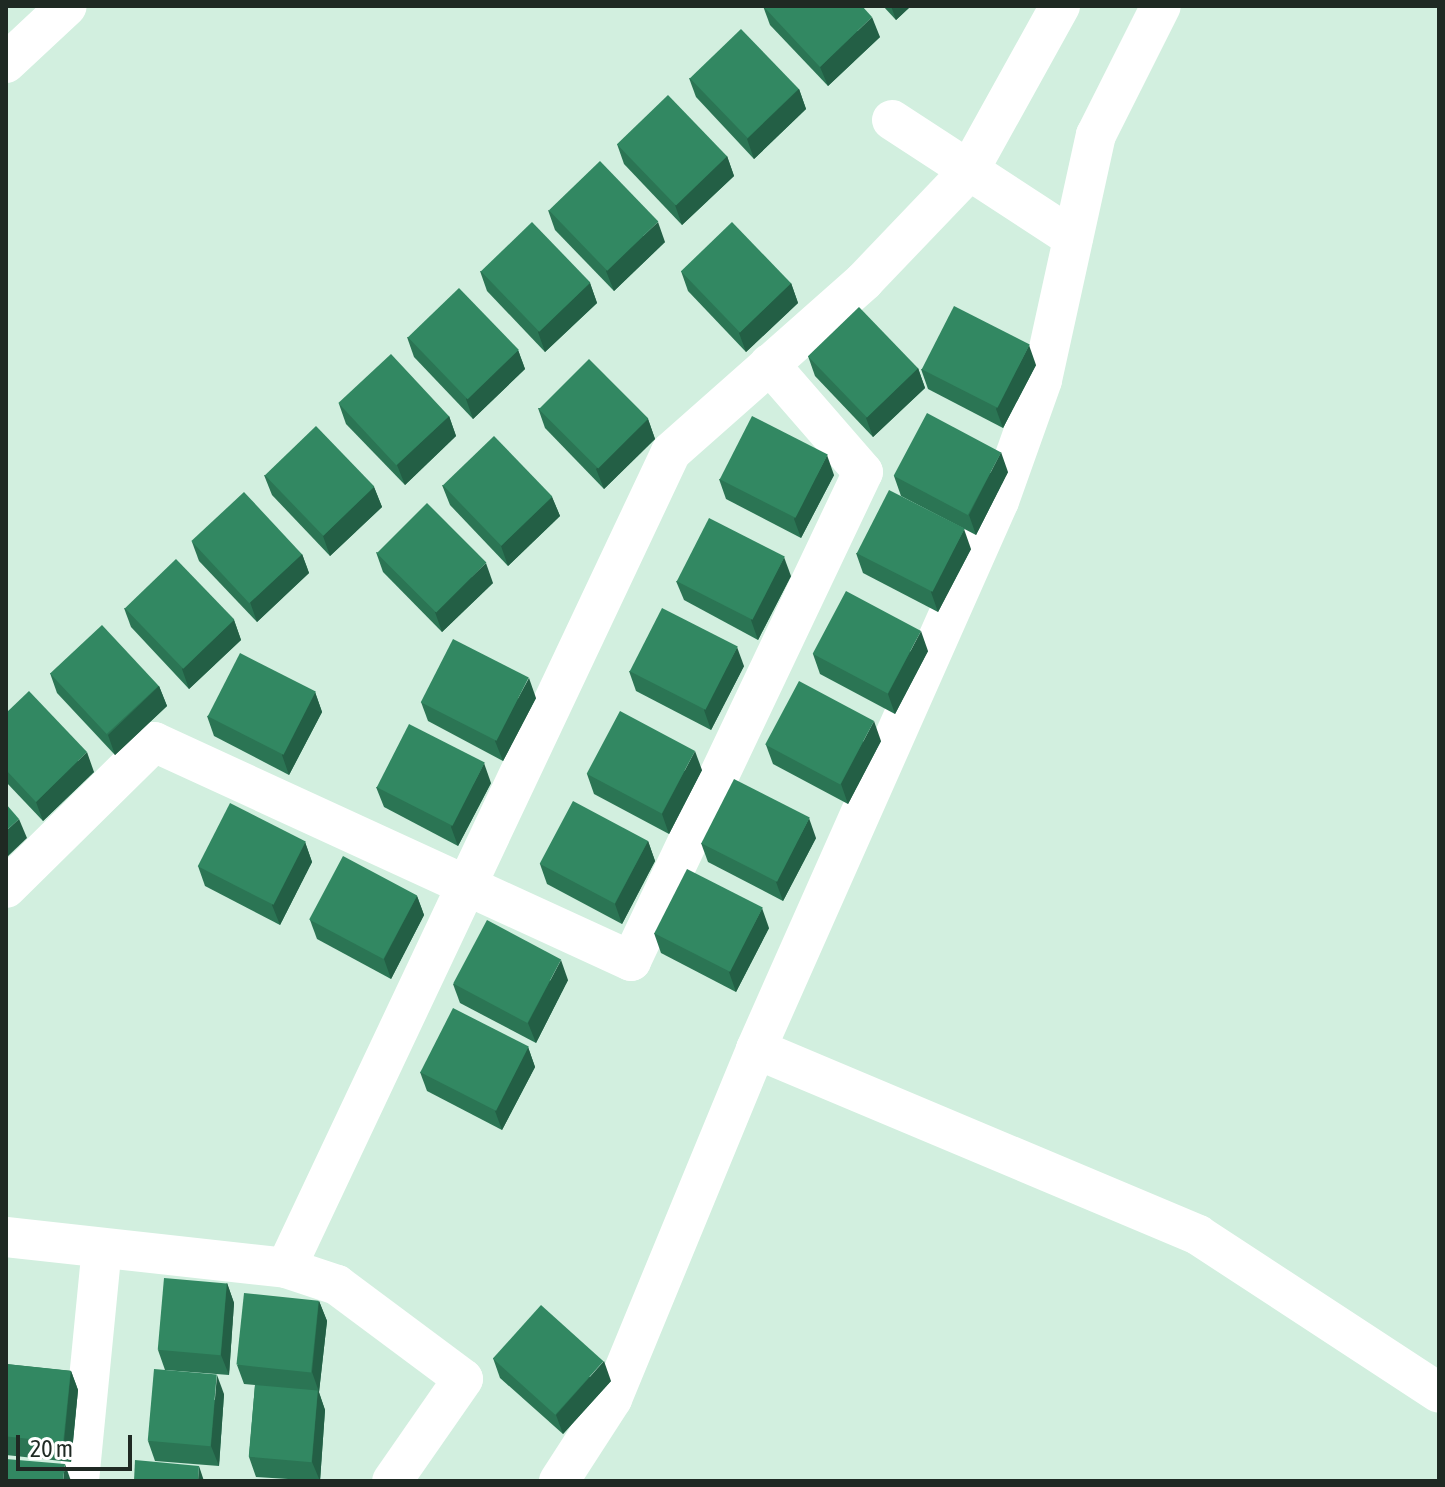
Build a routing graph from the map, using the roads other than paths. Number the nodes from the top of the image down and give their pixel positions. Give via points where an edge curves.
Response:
1 (67, 6) edge
2 (1060, 6) edge
3 (1161, 6) edge
4 (6, 63) edge
5 (892, 120) dead end
6 (968, 172) junction
7 (1073, 238) junction
8 (769, 364) junction
9 (6, 888) edge
10 (467, 888) junction
11 (756, 1049) junction
12 (6, 1237) edge
13 (102, 1248) junction
14 (286, 1268) junction
15 (1439, 1393) edge
16 (79, 1481) edge
17 (392, 1481) edge
18 (559, 1481) edge

1 - 4 street
2 - 6 street
3 - 7 street via 1096,135
5 - 6 street
6 - 7 street
6 - 8 street via 864,281
7 - 11 street via 1042,380 999,501
8 - 10 street via 671,452
8 - 10 street via 863,472 631,961
9 - 10 street via 154,742
10 - 14 street
11 - 15 street via 1198,1235
11 - 18 street via 612,1399
12 - 13 street
13 - 14 street
13 - 16 street
14 - 17 street via 337,1285 463,1379

